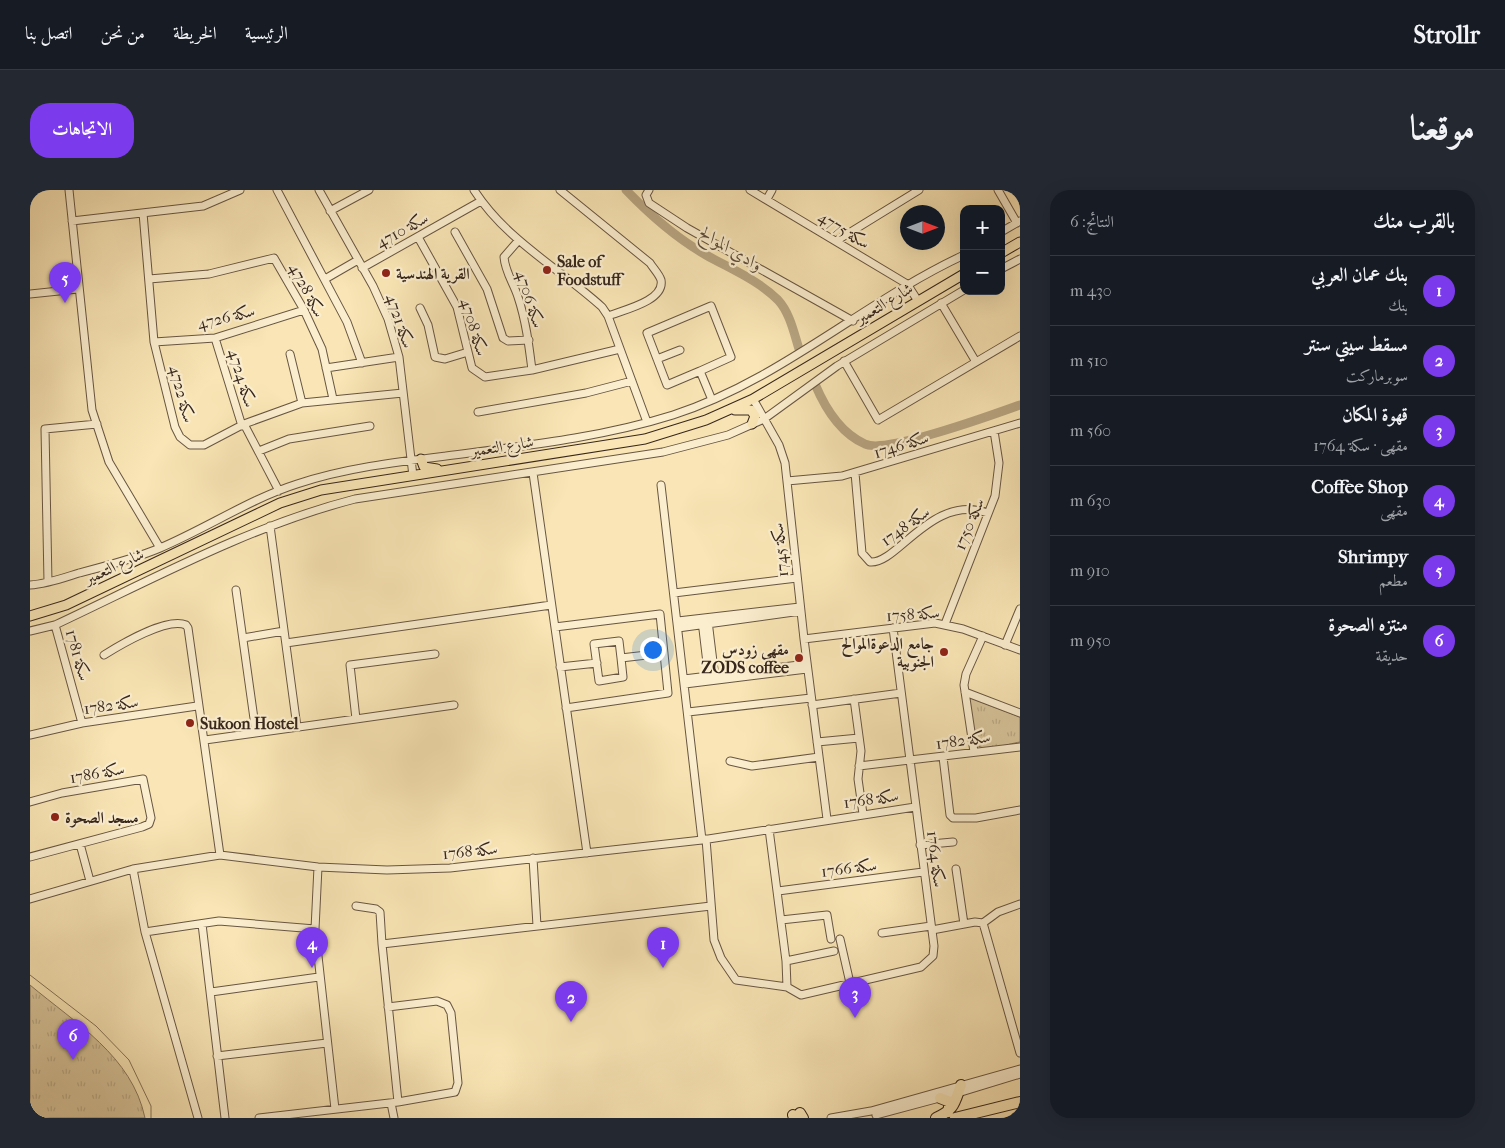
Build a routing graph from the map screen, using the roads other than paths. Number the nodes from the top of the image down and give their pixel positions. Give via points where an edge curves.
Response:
1 (69, 190) edge
2 (240, 190) edge
3 (277, 190) edge
4 (319, 190) edge
5 (369, 190) edge
6 (474, 190) edge
7 (560, 190) edge
8 (649, 190) edge
9 (750, 190) edge
10 (772, 190) edge
11 (919, 190) edge
12 (998, 190) edge
13 (767, 200) junction
14 (481, 201) junction
15 (330, 211) junction
16 (143, 213) junction
17 (72, 221) junction
18 (1019, 222) edge
19 (1005, 230) edge
20 (455, 232) dead end
21 (418, 237) junction
22 (518, 240) junction
23 (836, 241) junction
24 (1020, 242) edge
25 (1005, 250) edge
26 (960, 257) edge
27 (358, 260) junction
28 (1019, 261) edge
29 (1005, 267) edge
30 (362, 268) junction
31 (960, 276) edge
32 (149, 279) junction
33 (325, 279) junction
34 (907, 284) junction
35 (78, 289) junction
36 (960, 292) edge
37 (30, 294) edge
38 (918, 301) junction
39 (941, 303) junction
40 (420, 308) dead end
41 (304, 310) junction
42 (608, 316) junction
43 (853, 321) junction
44 (1020, 336) edge
45 (215, 338) junction
46 (529, 340) junction
47 (154, 342) junction
48 (620, 349) junction
49 (680, 350) dead end
50 (468, 352) junction
51 (290, 354) dead end
52 (399, 357) junction
53 (657, 359) junction
54 (844, 361) junction
55 (976, 362) junction
56 (362, 363) junction
57 (326, 368) junction
58 (532, 370) junction
59 (700, 371) junction
60 (632, 381) junction
61 (403, 393) junction
62 (753, 398) junction
63 (333, 399) junction
64 (712, 400) junction
65 (302, 403) junction
66 (478, 412) dead end
67 (725, 412) junction
68 (764, 419) junction
69 (647, 422) junction
70 (1020, 423) edge
71 (97, 424) junction
72 (752, 424) junction
73 (243, 425) junction
74 (370, 426) dead end
75 (994, 431) junction
76 (259, 451) junction
77 (422, 459) junction
78 (411, 460) junction
79 (442, 471) junction
80 (533, 473) junction
81 (855, 473) junction
82 (413, 476) junction
83 (787, 481) junction
84 (661, 485) dead end
85 (279, 491) junction
86 (988, 513) junction
87 (270, 526) junction
88 (160, 548) junction
89 (797, 578) junction
90 (48, 582) junction
91 (30, 585) edge
92 (236, 590) dead end
93 (674, 593) junction
94 (552, 605) junction
95 (800, 609) junction
96 (1020, 609) edge
97 (30, 616) edge
98 (705, 621) junction
99 (678, 624) junction
100 (945, 624) junction
101 (55, 625) junction
102 (555, 628) junction
103 (893, 628) junction
104 (30, 631) edge
105 (284, 631) junction
106 (983, 636) junction
107 (243, 638) junction
108 (804, 639) junction
109 (286, 643) junction
110 (1005, 645) junction
111 (1020, 650) edge
112 (664, 653) junction
113 (435, 654) dead end
114 (104, 656) dead end
115 (621, 658) junction
116 (597, 663) junction
117 (807, 666) junction
118 (560, 667) junction
119 (712, 678) junction
120 (685, 682) junction
121 (965, 692) junction
122 (901, 693) junction
123 (854, 700) junction
124 (812, 702) junction
125 (198, 706) junction
126 (454, 706) dead end
127 (566, 708) junction
128 (688, 712) junction
129 (1020, 714) edge
130 (356, 719) junction
131 (82, 723) junction
132 (297, 727) junction
133 (256, 733) junction
134 (30, 734) edge
135 (859, 738) junction
136 (205, 740) junction
137 (817, 742) junction
138 (1020, 747) edge
139 (974, 752) junction
140 (943, 756) junction
141 (819, 757) junction
142 (730, 761) dead end
143 (910, 761) junction
144 (859, 766) junction
145 (30, 802) edge
146 (915, 807) junction
147 (1020, 810) edge
148 (863, 814) junction
149 (827, 819) junction
150 (769, 829) junction
151 (704, 840) junction
152 (953, 842) dead end
153 (80, 844) junction
154 (920, 845) junction
155 (587, 853) junction
156 (220, 855) junction
157 (30, 857) edge
158 (533, 858) junction
159 (318, 867) junction
160 (956, 869) dead end
161 (133, 870) junction
162 (923, 872) junction
163 (90, 881) junction
164 (778, 891) junction
165 (30, 899) edge
166 (1020, 904) edge
167 (356, 906) dead end
168 (711, 906) junction
169 (781, 920) junction
170 (983, 923) junction
171 (202, 924) junction
172 (964, 924) junction
173 (537, 926) junction
174 (931, 928) junction
175 (314, 929) junction
176 (146, 932) junction
177 (882, 932) dead end
178 (831, 939) dead end
179 (840, 939) dead end
180 (382, 944) junction
181 (834, 951) dead end
182 (786, 961) junction
183 (319, 977) junction
184 (850, 983) junction
185 (786, 987) junction
186 (211, 992) junction
187 (388, 1007) junction
188 (327, 1043) junction
189 (1020, 1053) edge
190 (217, 1056) junction
191 (1020, 1068) edge
192 (1020, 1074) edge
193 (959, 1089) junction
194 (940, 1098) junction
195 (1020, 1102) edge
196 (395, 1103) junction
197 (335, 1109) junction
198 (318, 1115) edge
199 (951, 1115) edge
200 (198, 1118) edge
201 (224, 1118) edge
202 (258, 1118) edge
203 (394, 1118) edge
204 (831, 1118) edge
205 (864, 1118) edge
206 (936, 1118) edge

1 - 17 street
2 - 16 street via 203,206
3 - 33 street
4 - 15 street, سكة 4721
5 - 15 street
6 - 14 street
7 - 42 street via 650,263 660,278 661,287 656,295
8 - 43 street via 646,195 649,203
9 - 13 street, سكة 4775
10 - 13 street
11 - 23 street
12 - 18 street
13 - 23 street, سكة 4775
14 - 21 street, سكة 4710
14 - 22 street
15 - 27 street, سكة 4721
16 - 17 street
16 - 32 street, سكة 4722
17 - 35 street
18 - 19 street
20 - 46 street via 486,289 502,338 508,341
21 - 30 street, سكة 4710
21 - 50 street, سكة 4708 via 457,307
22 - 42 street via 588,295
22 - 46 street, سكة 4706 via 504,257
23 - 34 street, سكة 4775
24 - 25 main road
26 - 34 street
27 - 30 street, سكة 4721
27 - 33 street
28 - 29 street
30 - 52 street, سكة 4721 via 388,319
31 - 38 main road, شارع التعمير
32 - 41 street, سكة 4728 via 209,274 274,258
32 - 47 street, سكة 4722
33 - 56 street via 347,322
34 - 38 street, سكة 4775
34 - 43 street
35 - 37 street
35 - 71 street via 92,410
36 - 39 street
38 - 62 main road, شارع التعمير
39 - 54 street
39 - 55 street
40 - 50 street via 428,325 435,357 446,359
41 - 45 street, سكة 4726
41 - 57 street, سكة 4728 via 322,349
42 - 48 street
43 - 64 street via 745,386
44 - 55 street
45 - 47 street, سكة 4726
45 - 73 street, سكة 4724
46 - 58 street, سكة 4706
47 - 73 street, سكة 4722 via 180,437 190,444 204,444
48 - 58 street, سكة 4708
48 - 60 street
49 - 53 street
50 - 58 street, سكة 4708 via 472,368 485,377
51 - 65 street
52 - 56 street
52 - 61 street, سكة 4721
53 - 59 street via 667,385
53 - 59 street via 647,333 711,306 731,357
54 - 55 street via 878,420
54 - 68 street
56 - 57 street
57 - 63 street, سكة 4728
59 - 64 street
60 - 66 street via 586,393
60 - 69 street
61 - 63 street, سكة 4722
61 - 78 street, سكة 4721
62 - 67 main road, شارع التعمير
62 - 68 street, سكة 1745
63 - 65 street, سكة 4722
64 - 69 street
65 - 73 street, سكة 4722
67 - 72 main road via 751,410 755,416
67 - 79 main road, شارع التعمير via 645,439
68 - 72 street
68 - 83 street, سكة 1745 via 783,456
69 - 77 street via 544,443
70 - 75 street, سكة 1746
71 - 88 street via 109,462
71 - 90 street via 45,429
72 - 80 street via 728,435 663,452
73 - 76 street, سكة 4724
74 - 76 street via 289,439
75 - 81 street, سكة 1746
75 - 86 street, سكة 1750 via 999,474
76 - 85 street, سكة 4724
77 - 78 street
77 - 79 main road via 424,467
78 - 82 street, سكة 4721
78 - 85 street via 308,480
79 - 82 main road, شارع التعمير
80 - 87 street via 355,499 298,514
80 - 94 street
81 - 83 street, سكة 1746
81 - 86 street, سكة 1748 via 862,553 870,562 879,561 916,531 943,515 965,509
82 - 97 main road, شارع التعمير via 320,490 280,503 66,605
83 - 89 street, سكة 1745
84 - 93 street
85 - 88 street
86 - 100 street, سكة 1750
87 - 101 street
87 - 105 street
88 - 90 street
89 - 93 street
89 - 95 street, سكة 1745
90 - 91 street
92 - 107 street
93 - 99 street
94 - 102 street
94 - 109 street
95 - 98 street
95 - 108 street, سكة 1745
96 - 110 street
98 - 99 street
98 - 119 street
99 - 120 street
100 - 103 street, سكة 1758
100 - 106 street, سكة 1758
101 - 104 street
101 - 131 street, سكة 1781
102 - 112 street via 660,614
102 - 118 street
103 - 108 street, سكة 1758
103 - 122 street, سكة 1764
105 - 107 street
105 - 109 street
106 - 110 street, سكة 1758
106 - 121 street via 966,674
107 - 133 street
108 - 117 street, سكة 1745
109 - 132 street
110 - 111 street, سكة 1758
112 - 115 street
112 - 127 street via 668,692
113 - 130 street via 350,665
114 - 125 street via 154,630 176,623 186,625
115 - 116 street via 623,676 599,681
115 - 116 street via 619,641 594,644
116 - 118 street
117 - 119 street
117 - 124 street, سكة 1745
118 - 127 street
119 - 120 street
120 - 128 street
121 - 129 street
121 - 139 street
122 - 123 street
122 - 143 street, سكة 1764
123 - 124 street
123 - 135 street
124 - 128 street
124 - 137 street, سكة 1745
125 - 131 street, سكة 1782
125 - 136 street
126 - 130 street
127 - 155 street
128 - 151 street
130 - 132 street
131 - 134 street, سكة 1782
132 - 133 street
133 - 136 street
135 - 137 street
135 - 144 street
136 - 156 street
137 - 141 street, سكة 1745
138 - 139 street, سكة 1782
139 - 140 street, سكة 1782
140 - 143 street, سكة 1782
140 - 147 street via 950,815 958,819
141 - 142 street via 752,766
141 - 149 street, سكة 1745
143 - 144 street, سكة 1782
143 - 146 street, سكة 1764
144 - 148 street
145 - 153 street, سكة 1786 via 143,778 149,824
146 - 148 street, سكة 1768
146 - 154 street, سكة 1764
148 - 149 street, سكة 1768
149 - 150 street, سكة 1768
150 - 151 street, سكة 1768
150 - 164 street
151 - 155 street, سكة 1768
151 - 168 street
152 - 154 street
153 - 157 street, سكة 1786
153 - 163 street
154 - 162 street, سكة 1764
155 - 158 street, سكة 1768
156 - 159 street, سكة 1768
156 - 161 street, سكة 1768
158 - 159 street, سكة 1768 via 450,868
158 - 173 street
159 - 175 street
160 - 172 street
161 - 163 street, سكة 1768
161 - 176 street
162 - 164 street, سكة 1766
162 - 174 street, سكة 1764
163 - 165 street, سكة 1768
164 - 169 street
166 - 170 street via 998,912
167 - 180 street via 380,912
168 - 173 street
168 - 185 street via 717,950 736,980
169 - 178 street via 827,915
169 - 182 street
170 - 172 street
170 - 189 street
171 - 175 street via 236,921
171 - 176 street
171 - 186 street
172 - 174 street
173 - 180 street
174 - 177 street
174 - 184 street, سكة 1764 via 934,950 927,964
175 - 183 street
176 - 200 street
179 - 184 street
180 - 187 street
181 - 182 street
182 - 185 street
183 - 186 street
183 - 188 street
184 - 185 street, سكة 1764 via 801,995
186 - 190 street
187 - 196 street
187 - 196 street via 437,1001 447,1005 451,1013 458,1086 453,1094
188 - 190 street
188 - 197 street
190 - 201 street
191 - 193 street
192 - 193 street
193 - 194 street
193 - 199 highway
193 - 204 street
194 - 199 highway via 950,1102
194 - 205 street
195 - 199 highway
196 - 197 street
196 - 203 street
197 - 198 street
198 - 202 street
199 - 206 highway

